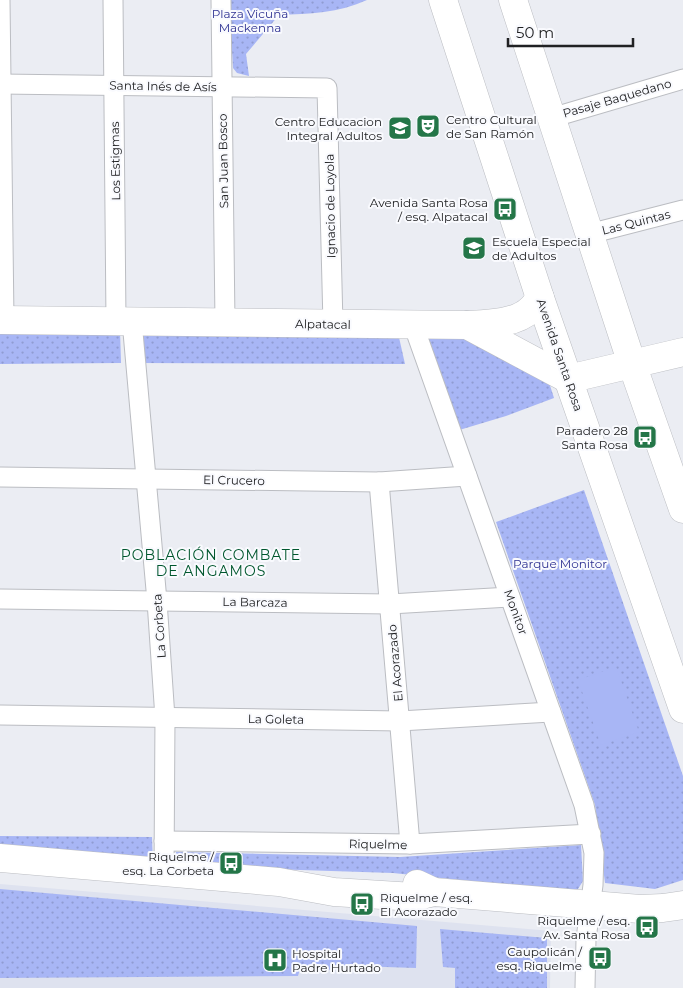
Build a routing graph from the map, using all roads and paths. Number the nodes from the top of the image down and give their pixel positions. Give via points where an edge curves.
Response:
1 (0, 0) edge
2 (113, 0) edge
3 (221, 0) edge
4 (443, 0) edge
5 (513, 0) edge
6 (683, 79) edge
7 (1, 84) edge
8 (114, 85) junction
9 (222, 86) junction
10 (327, 88) joint
11 (551, 118) junction
12 (683, 210) edge
13 (588, 234) junction
14 (540, 298) junction
15 (2, 320) edge
16 (124, 321) junction
17 (225, 322) junction
18 (333, 324) junction
19 (413, 324) junction
20 (467, 326) junction
21 (683, 352) edge
22 (632, 364) junction
23 (568, 379) junction
24 (467, 476) junction
25 (0, 477) edge
26 (146, 478) junction
27 (379, 482) junction
28 (683, 509) edge
29 (510, 597) junction
30 (0, 599) edge
31 (157, 601) junction
32 (390, 604) junction
33 (683, 709) edge
34 (551, 712) junction
35 (0, 715) edge
36 (165, 718) junction
37 (400, 721) junction
38 (591, 834) junction
39 (164, 841) junction
40 (410, 844) junction
41 (0, 858) edge
42 (164, 872) junction
43 (590, 904) junction
44 (683, 905) edge
45 (585, 988) edge

1 - 7 street
2 - 8 street, Los Estigmas
3 - 9 street, San Juan Bosco
4 - 14 main road, Avenida Santa Rosa
5 - 11 main road
6 - 11 street, Pasaje Baquedano
7 - 8 street, Santa Inés de Asís
7 - 15 street
8 - 9 street, Santa Inés de Asís
8 - 16 street, Los Estigmas
9 - 10 street, Santa Inés de Asís
9 - 17 street, San Juan Bosco
10 - 18 street, Ignacio de Loyola
11 - 13 main road
12 - 13 street, Las Quintas
13 - 22 main road
14 - 20 main road via 531,310 519,317
14 - 23 main road, Avenida Santa Rosa
15 - 16 main road, Alpatacal
16 - 17 main road, Alpatacal
16 - 26 street, La Corbeta
17 - 18 main road, Alpatacal
18 - 19 main road, Alpatacal
19 - 20 main road, Alpatacal
19 - 24 street, Monitor
20 - 23 main road, Alpatacal
21 - 22 main road
22 - 23 main road
22 - 28 main road
23 - 33 main road, Avenida Santa Rosa
24 - 27 street, El Crucero
24 - 29 street, Monitor
25 - 26 street, El Crucero
26 - 27 street, El Crucero
26 - 31 street, La Corbeta
27 - 32 street, El Acorazado
29 - 32 street, La Barcaza
29 - 34 street, Monitor
30 - 31 street, La Barcaza
31 - 32 street, La Barcaza
31 - 36 street, La Corbeta
32 - 37 street, El Acorazado
34 - 37 street, La Goleta
34 - 38 street, Monitor
35 - 36 street, La Goleta
36 - 37 street, La Goleta
36 - 39 street, La Corbeta
37 - 40 street, El Acorazado
38 - 40 street, Riquelme
38 - 43 street, Monitor via 594,853
39 - 40 street, Riquelme
39 - 42 street, La Corbeta
41 - 42 main road
42 - 43 main road via 279,882 334,892 402,897 434,892
43 - 44 main road via 652,909
43 - 45 street, Monitor

